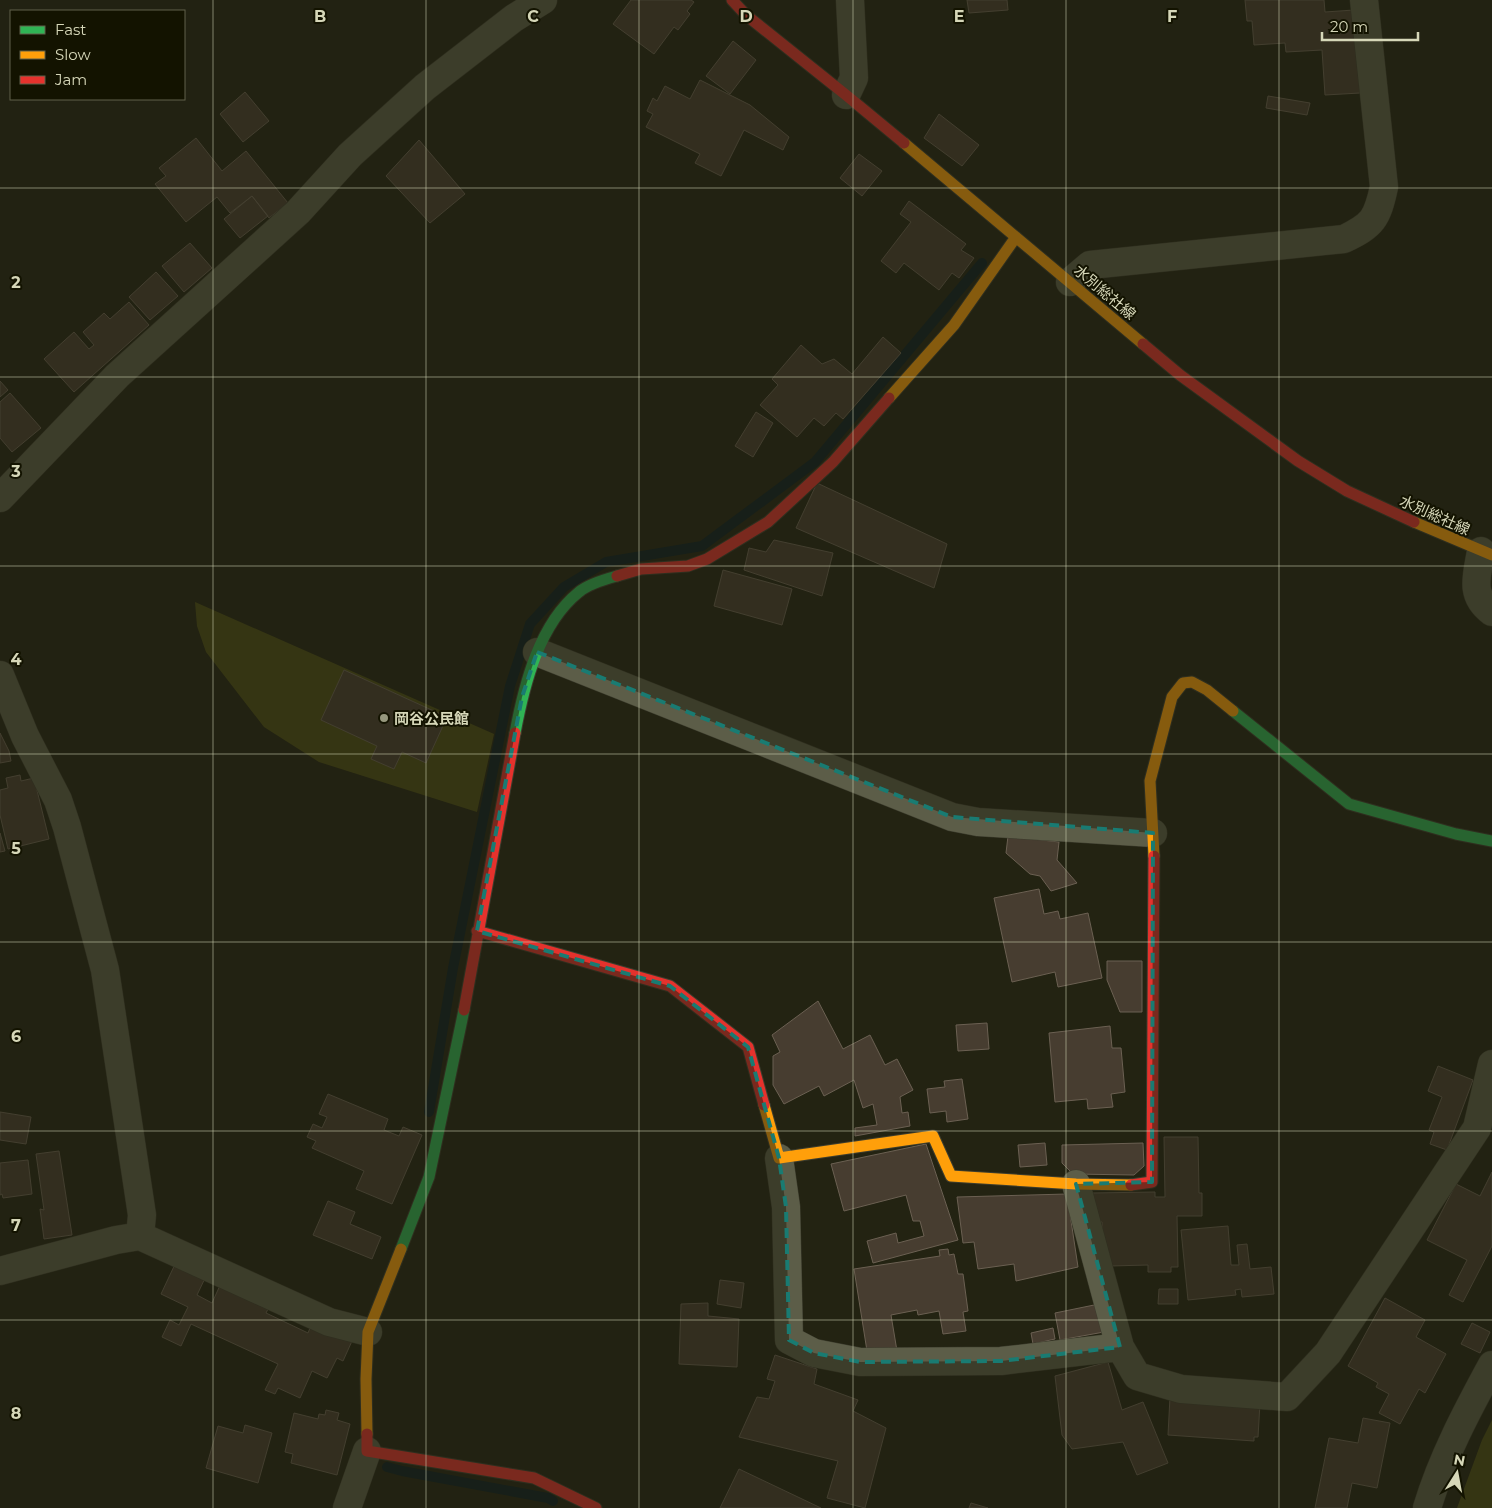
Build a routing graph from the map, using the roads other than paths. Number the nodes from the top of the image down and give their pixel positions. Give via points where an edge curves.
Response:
1 (543, 0) edge
2 (732, 0) edge
3 (850, 0) edge
4 (1364, 0) edge
5 (846, 94) junction
6 (1016, 237) junction
7 (1070, 282) junction
8 (0, 498) edge
9 (1486, 553) edge
10 (1492, 612) edge
11 (537, 652) junction
12 (0, 675) edge
13 (1153, 834) junction
14 (1492, 841) edge
15 (477, 932) junction
16 (1492, 1064) edge
17 (779, 1158) junction
18 (1076, 1184) junction
19 (140, 1236) junction
20 (0, 1271) edge
21 (368, 1332) junction
22 (1120, 1346) junction
23 (1492, 1365) edge
24 (365, 1458) junction
25 (347, 1508) edge
26 (596, 1508) edge
27 (1427, 1508) edge

1 - 8 street via 514,18 425,87 350,155 298,212 116,376
2 - 5 street, 水別総社線 via 746,15
3 - 5 street via 854,78
4 - 7 street via 1384,187 1378,211 1368,226 1344,239 1090,265
5 - 6 street, 水別総社線
6 - 7 street, 水別総社線
6 - 11 street via 954,325 833,462 768,522 707,559 688,566 641,569 608,578 580,591 564,606
7 - 9 street, 水別総社線 via 1180,375 1298,461 1348,491 1403,518
9 - 10 street via 1476,583 1477,594
11 - 13 street via 952,817 978,822
11 - 15 street via 522,697
12 - 19 street via 25,736 58,800 105,970 142,1215
13 - 14 street via 1152,772 1172,698 1183,683 1192,682 1207,690 1349,804
13 - 18 street via 1152,1182
15 - 17 street via 670,986 748,1047
15 - 21 street via 429,1178
16 - 22 street via 1477,1128 1328,1353 1287,1397 1181,1389 1137,1376
17 - 18 street via 933,1136 951,1176
17 - 22 street via 786,1207 788,1340 814,1353 860,1362 1001,1361
18 - 22 street
19 - 20 street
19 - 21 street via 329,1322
21 - 24 street
23 - 27 street via 1469,1407
24 - 25 street
24 - 26 street via 534,1478

